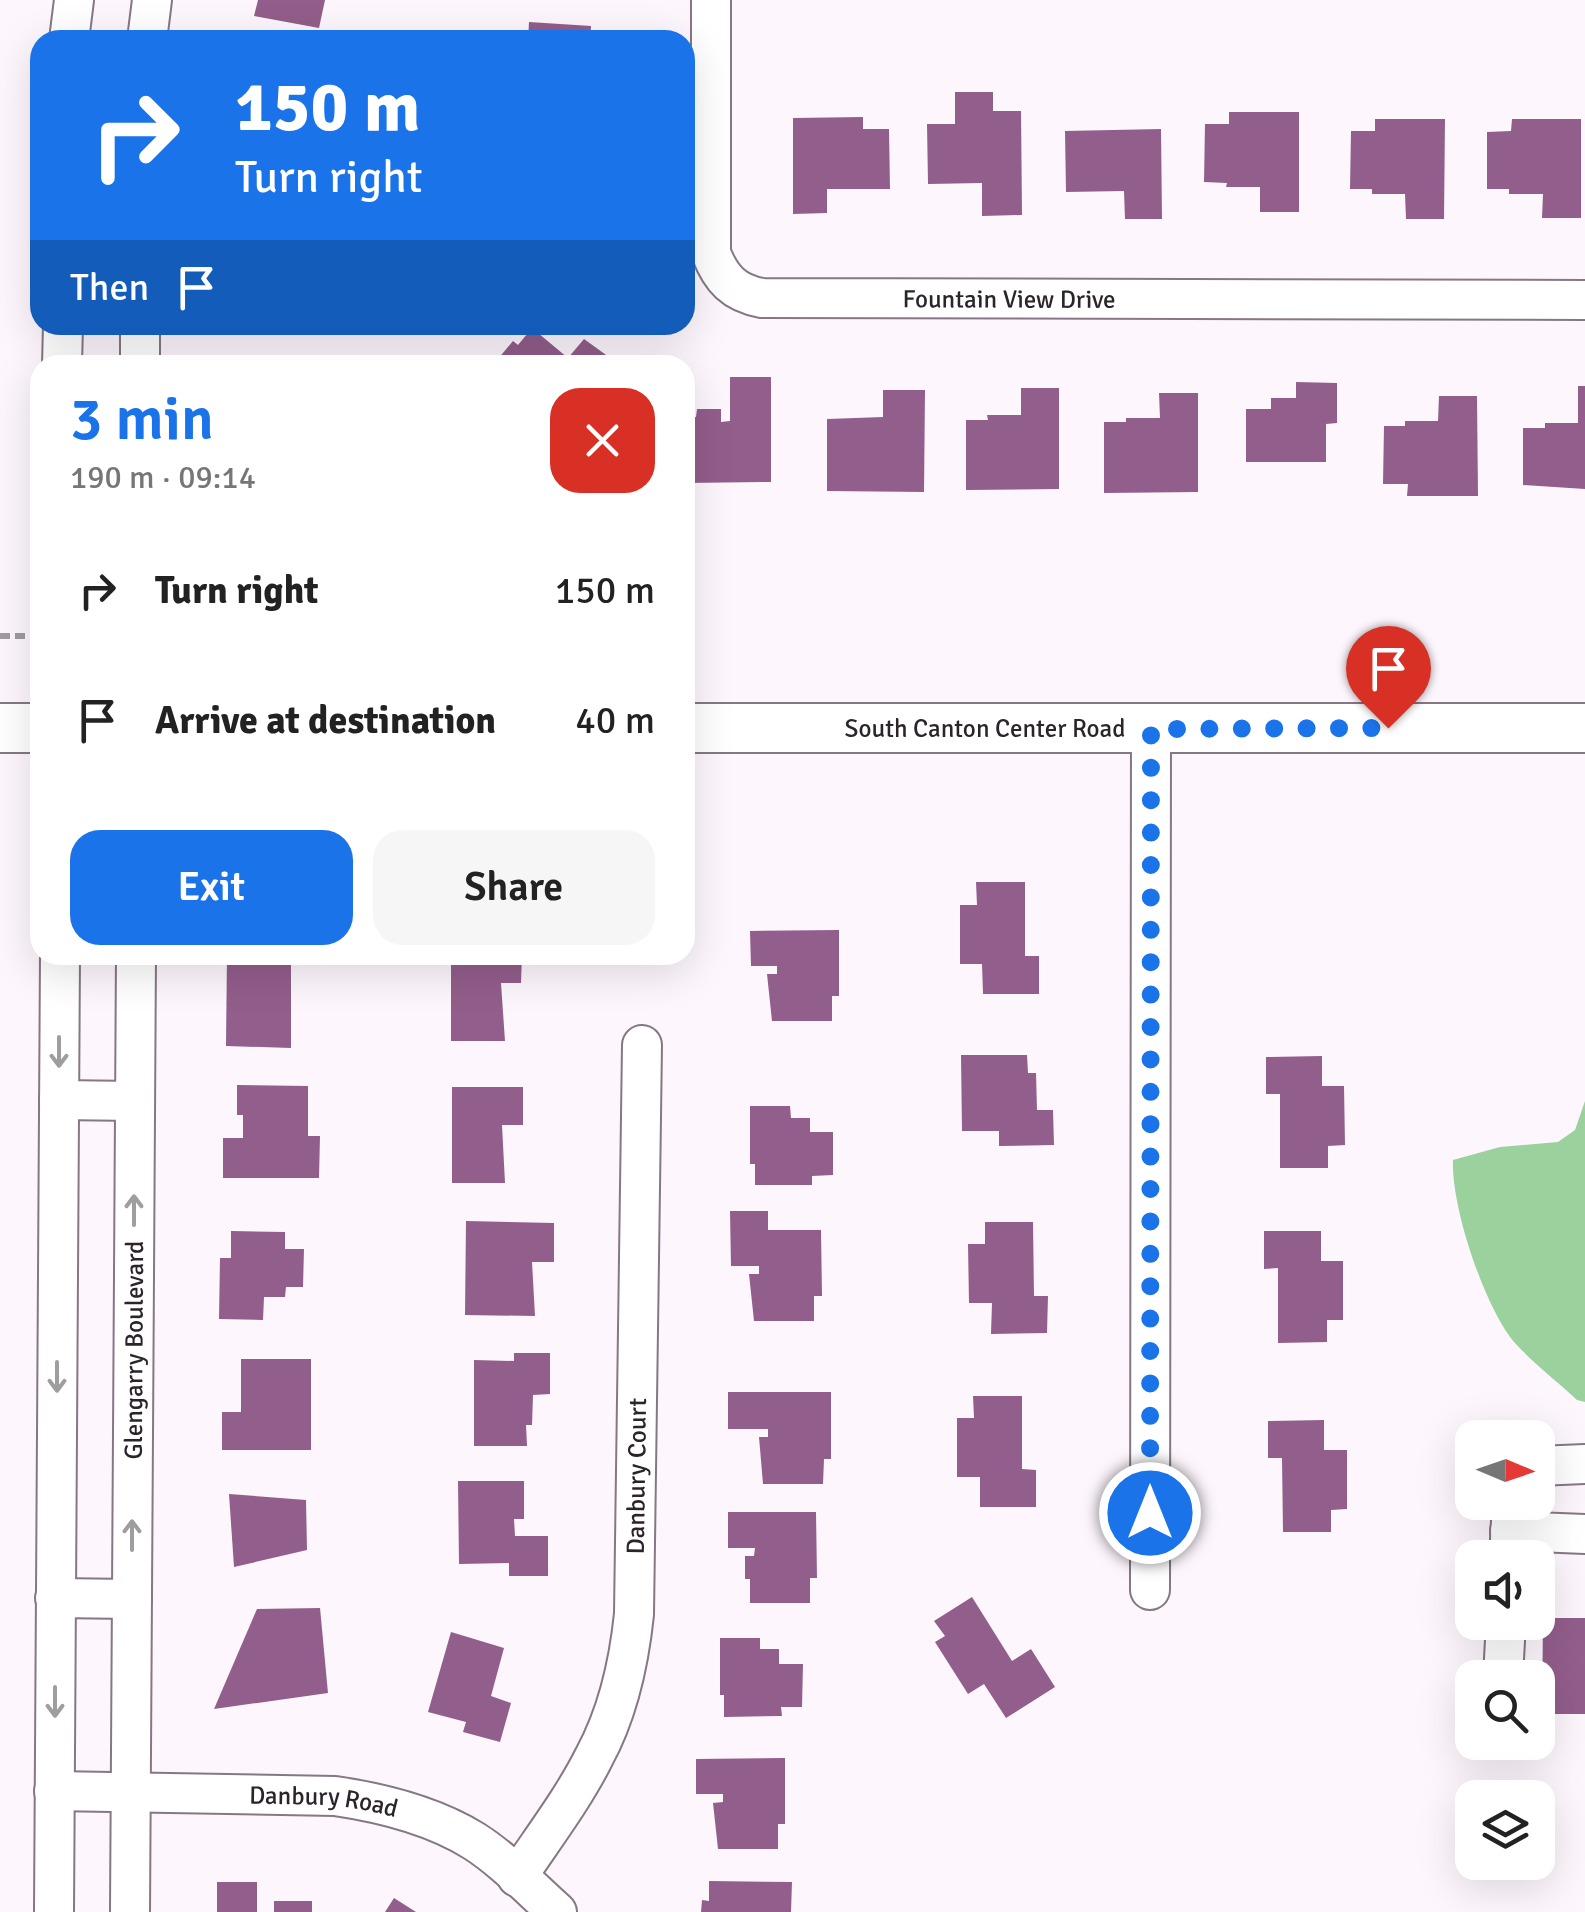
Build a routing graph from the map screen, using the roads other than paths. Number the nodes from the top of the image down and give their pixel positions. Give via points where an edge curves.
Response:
1 (74, 0) edge
2 (152, 0) edge
3 (711, 0) edge
4 (70, 30) edge
5 (148, 30) edge
6 (1585, 300) edge
7 (0, 728) edge
8 (30, 728) edge
9 (695, 728) edge
10 (1585, 728) edge
11 (1151, 729) junction
12 (60, 965) edge
13 (136, 965) edge
14 (642, 1045) dead end
15 (59, 1100) junction
16 (135, 1101) junction
17 (1585, 1464) edge
18 (1555, 1465) edge
19 (1510, 1530) edge
20 (1585, 1534) edge
21 (1150, 1590) dead end
22 (55, 1598) junction
23 (132, 1599) junction
24 (54, 1791) junction
25 (131, 1792) junction
26 (517, 1877) junction
27 (54, 1912) edge
28 (130, 1912) edge
29 (557, 1912) edge

1 - 4 street
2 - 5 street
3 - 6 street, Fountain View Drive via 710,253 730,286 748,296
7 - 8 main road
9 - 11 main road, South Canton Center Road
10 - 11 main road, South Canton Center Road
11 - 21 street
12 -> 15 street
13 - 16 street, Glengarry Boulevard
14 - 26 street, Danbury Court via 630,1652 594,1759
15 - 16 street
15 -> 22 street
23 -> 16 street, Glengarry Boulevard
17 - 18 street
19 - 20 street
22 - 23 street
22 -> 24 street
23 - 25 street, Glengarry Boulevard
24 - 25 street, Danbury Road
24 - 27 street
25 - 26 street, Danbury Road via 373,1801 419,1814 475,1842
25 - 28 street, Glengarry Boulevard
26 - 29 street, Danbury Road

